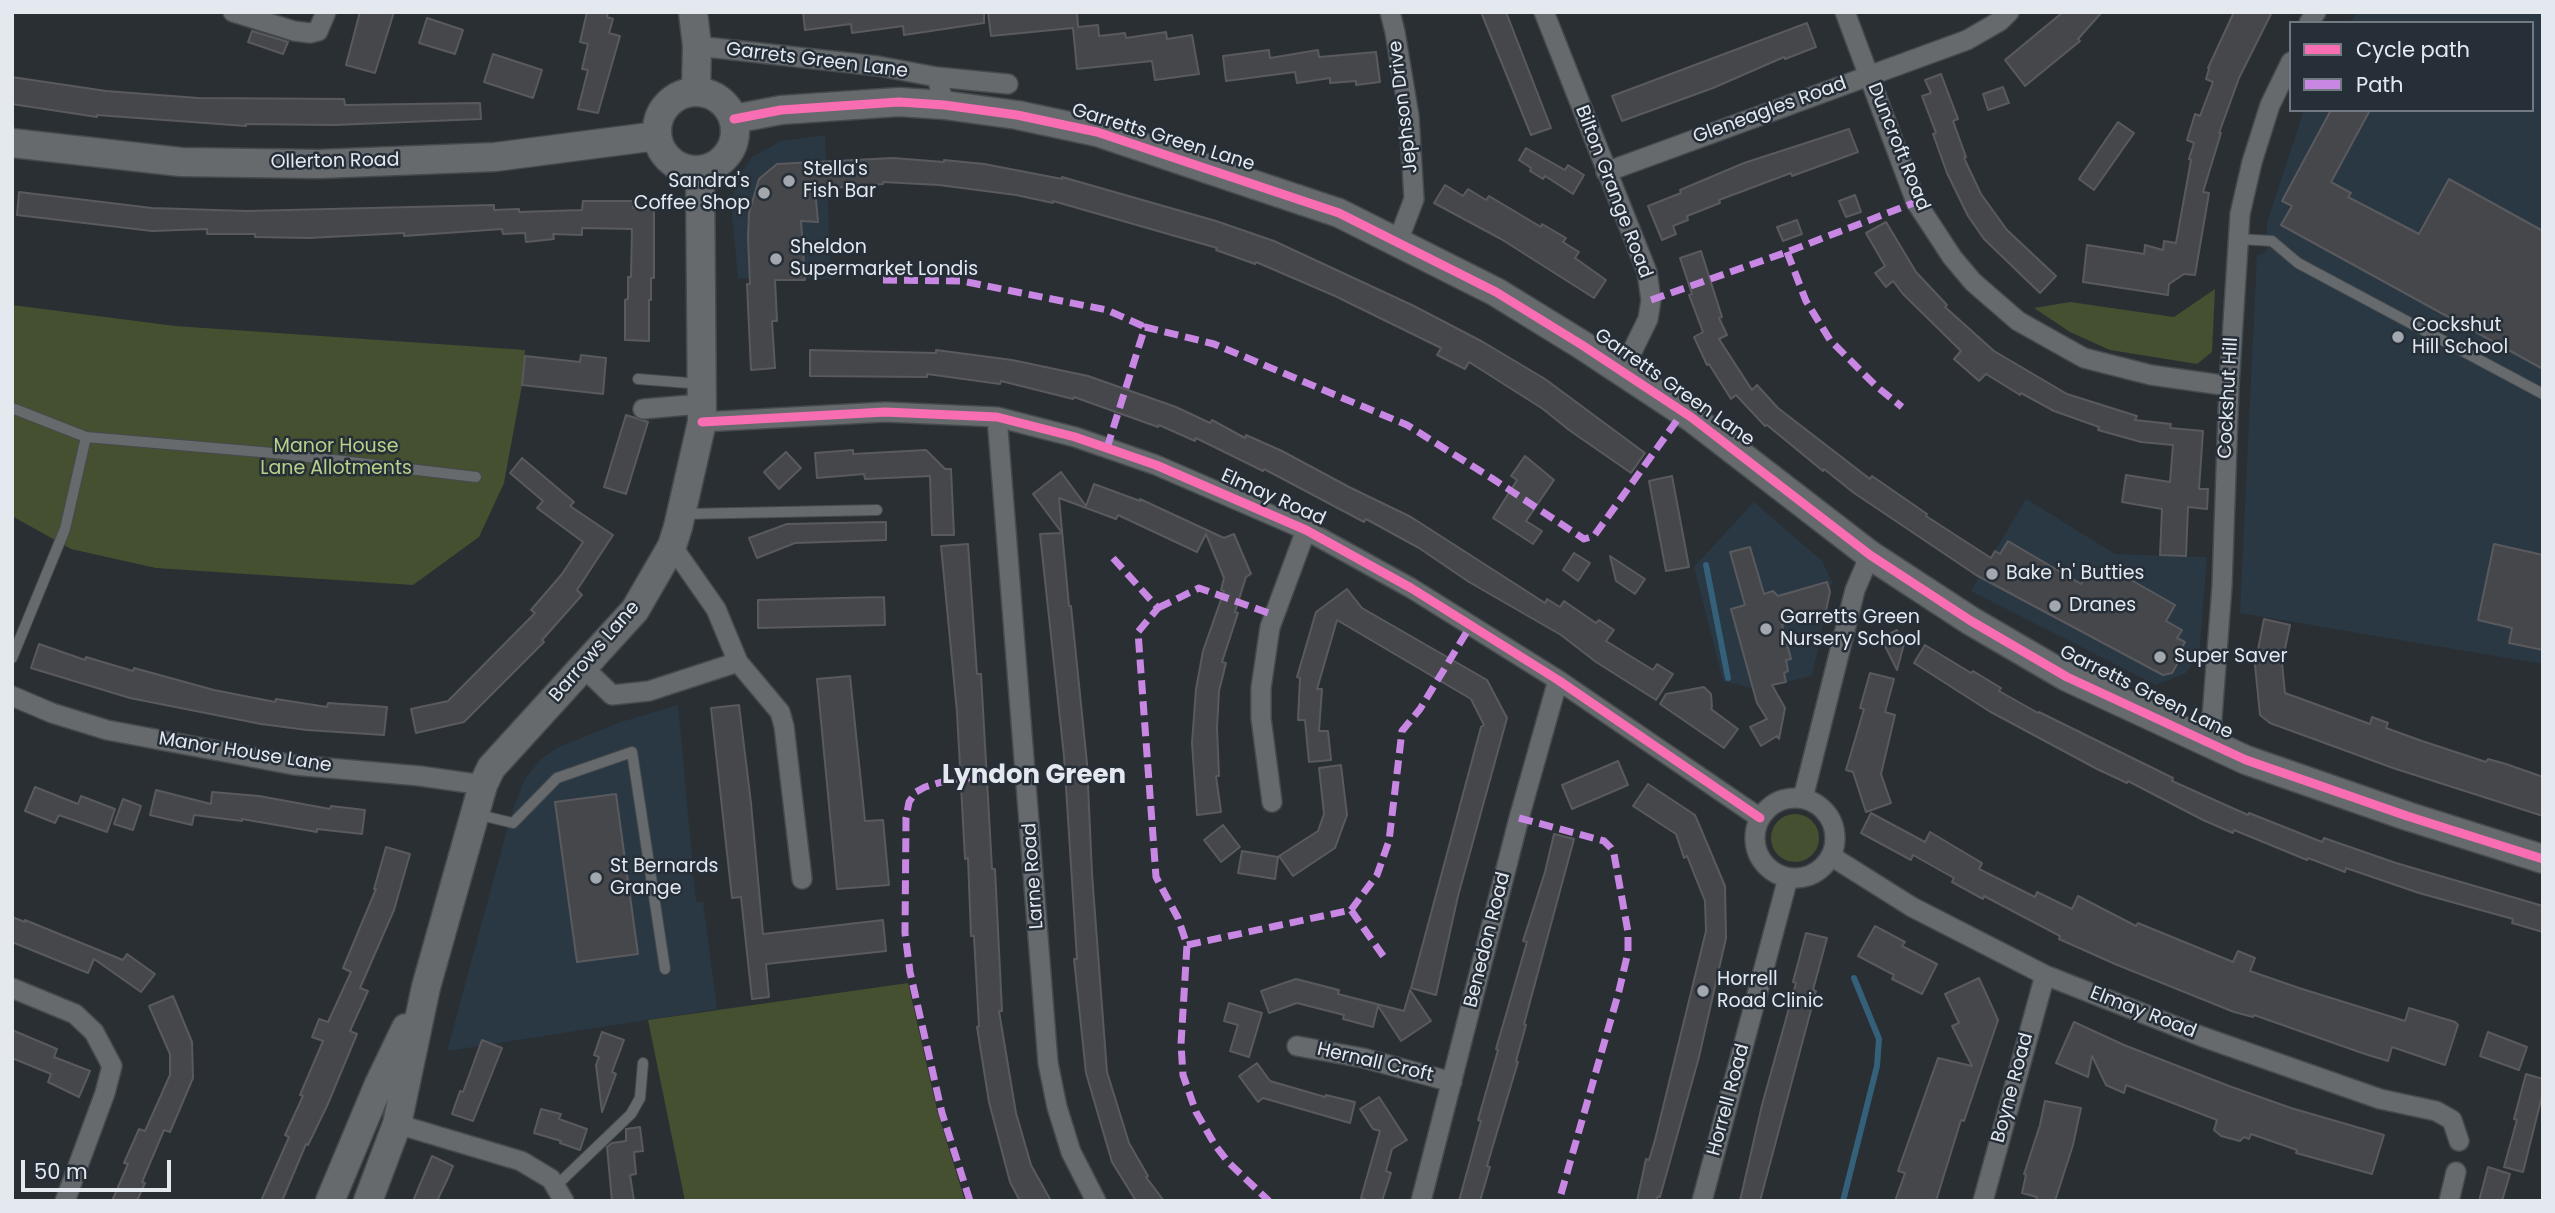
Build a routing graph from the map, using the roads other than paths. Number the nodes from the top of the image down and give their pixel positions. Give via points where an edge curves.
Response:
1 (233, 12) edge
2 (326, 12) edge
3 (693, 12) edge
4 (1390, 12) edge
5 (1544, 12) edge
6 (1845, 12) edge
7 (2009, 12) edge
8 (696, 46) junction
9 (2289, 66) edge
10 (1869, 75) junction
11 (937, 77) junction
12 (1008, 84) dead end
13 (696, 92) junction
14 (944, 105) junction
15 (734, 119) junction
16 (657, 136) junction
17 (12, 143) edge
18 (701, 170) junction
19 (1606, 172) junction
20 (2239, 239) junction
21 (1398, 241) junction
22 (1622, 372) junction
23 (638, 379) dead end
24 (2229, 386) junction
25 (2543, 394) edge
26 (702, 403) junction
27 (12, 408) edge
28 (643, 409) dead end
29 (997, 418) junction
30 (86, 437) junction
31 (476, 477) dead end
32 (877, 510) dead end
33 (680, 514) junction
34 (1306, 530) junction
35 (672, 546) junction
36 (1870, 555) junction
37 (12, 657) edge
38 (738, 662) junction
39 (583, 667) junction
40 (1558, 680) junction
41 (12, 696) edge
42 (2210, 744) junction
43 (483, 785) junction
44 (1803, 798) junction
45 (1272, 802) dead end
46 (475, 814) junction
47 (1760, 818) junction
48 (1831, 856) junction
49 (2543, 859) edge
50 (1788, 878) junction
51 (802, 879) dead end
52 (664, 969) dead end
53 (2045, 975) junction
54 (426, 987) junction
55 (12, 988) edge
56 (1297, 1046) dead end
57 (643, 1063) dead end
58 (1452, 1082) junction
59 (397, 1124) junction
60 (2459, 1141) dead end
61 (2456, 1172) dead end
62 (560, 1193) edge
63 (65, 1201) edge
64 (330, 1201) edge
65 (368, 1201) edge
66 (1096, 1201) edge
67 (1421, 1201) edge
68 (1702, 1201) edge
69 (1983, 1201) edge
70 (2449, 1201) edge

1 - 2 street via 310,33 318,31
3 - 8 street
4 - 21 street, Jephson Drive via 1409,116 1414,199
5 - 19 street, Bilton Grange Road
6 - 10 street, Duncroft Road
7 - 10 street, Gleneagles Road via 1967,40
8 - 11 street, Garrets Green Lane
8 - 13 street
9 - 20 street, Cockshut Hill via 2270,105 2252,162
10 - 19 street, Gleneagles Road
10 - 24 street, Duncroft Road via 1916,202 1973,282 2007,312 2084,358 2151,375
11 - 12 street, Garrets Green Lane
11 - 14 street
13 - 15 street via 717,98
13 - 16 street via 672,100 663,110
14 - 15 street, Garretts Green Lane via 862,103
14 - 21 street, Garretts Green Lane via 1097,132 1339,214
15 - 18 street via 730,152 715,166
16 - 17 street, Ollerton Road via 495,157 319,164 181,162
16 - 18 street via 671,162
18 - 26 street, Barrows Lane
19 - 22 street, Bilton Grange Road via 1647,271 1651,300 1648,319
20 - 24 street, Cockshut Hill
20 - 25 lane via 2272,241 2298,264
21 - 22 street, Garretts Green Lane via 1496,292
22 - 36 street, Garretts Green Lane via 1691,418
23 - 26 lane
24 - 42 street, Cockshut Hill via 2222,586
26 - 28 street, Elmay Road
26 - 29 street, Elmay Road
26 - 33 street, Barrows Lane
27 - 30 lane
29 - 34 street, Elmay Road via 1156,465
29 - 66 street, Larne Road via 1048,1063 1071,1152
30 - 31 lane
30 - 37 lane via 65,529
32 - 33 lane
33 - 35 street, Barrows Lane
34 - 40 street, Elmay Road via 1411,588
34 - 45 street via 1270,627 1261,688
35 - 38 street via 716,610
35 - 39 street, Barrows Lane via 635,610
36 - 42 street, Garretts Green Lane via 2067,677
36 - 44 street via 1855,590
38 - 39 street via 649,691 612,695
38 - 51 street via 780,712
39 - 43 street, Barrows Lane via 491,768
40 - 47 street, Elmay Road
40 - 58 street, Benedon Road
41 - 43 street, Manor House Lane via 107,730 294,765
42 - 49 street, Garretts Green Lane via 2407,816
43 - 46 street, Barrows Lane
44 - 47 street via 1774,803
44 - 48 street via 1828,814 1834,827
46 - 52 lane via 513,823 557,778 632,752
46 - 54 street, Barrows Lane
47 - 50 street via 1755,830 1758,855 1766,866
48 - 50 street via 1813,874
48 - 53 street, Elmay Road via 1912,908
50 - 68 street, Horrell Road
53 - 60 street, Elmay Road via 2380,1099 2436,1111 2452,1120
53 - 69 street, Boyne Road
54 - 59 street, Barrows Lane
54 - 64 street, Barrows Lane
55 - 63 street via 75,1014 94,1032 112,1066
56 - 58 street, Hernall Croft
57 - 62 lane via 640,1098 631,1114
58 - 67 street, Benedon Road
59 - 62 street via 521,1161 539,1170
59 - 65 street, Barrows Lane
61 - 70 street

